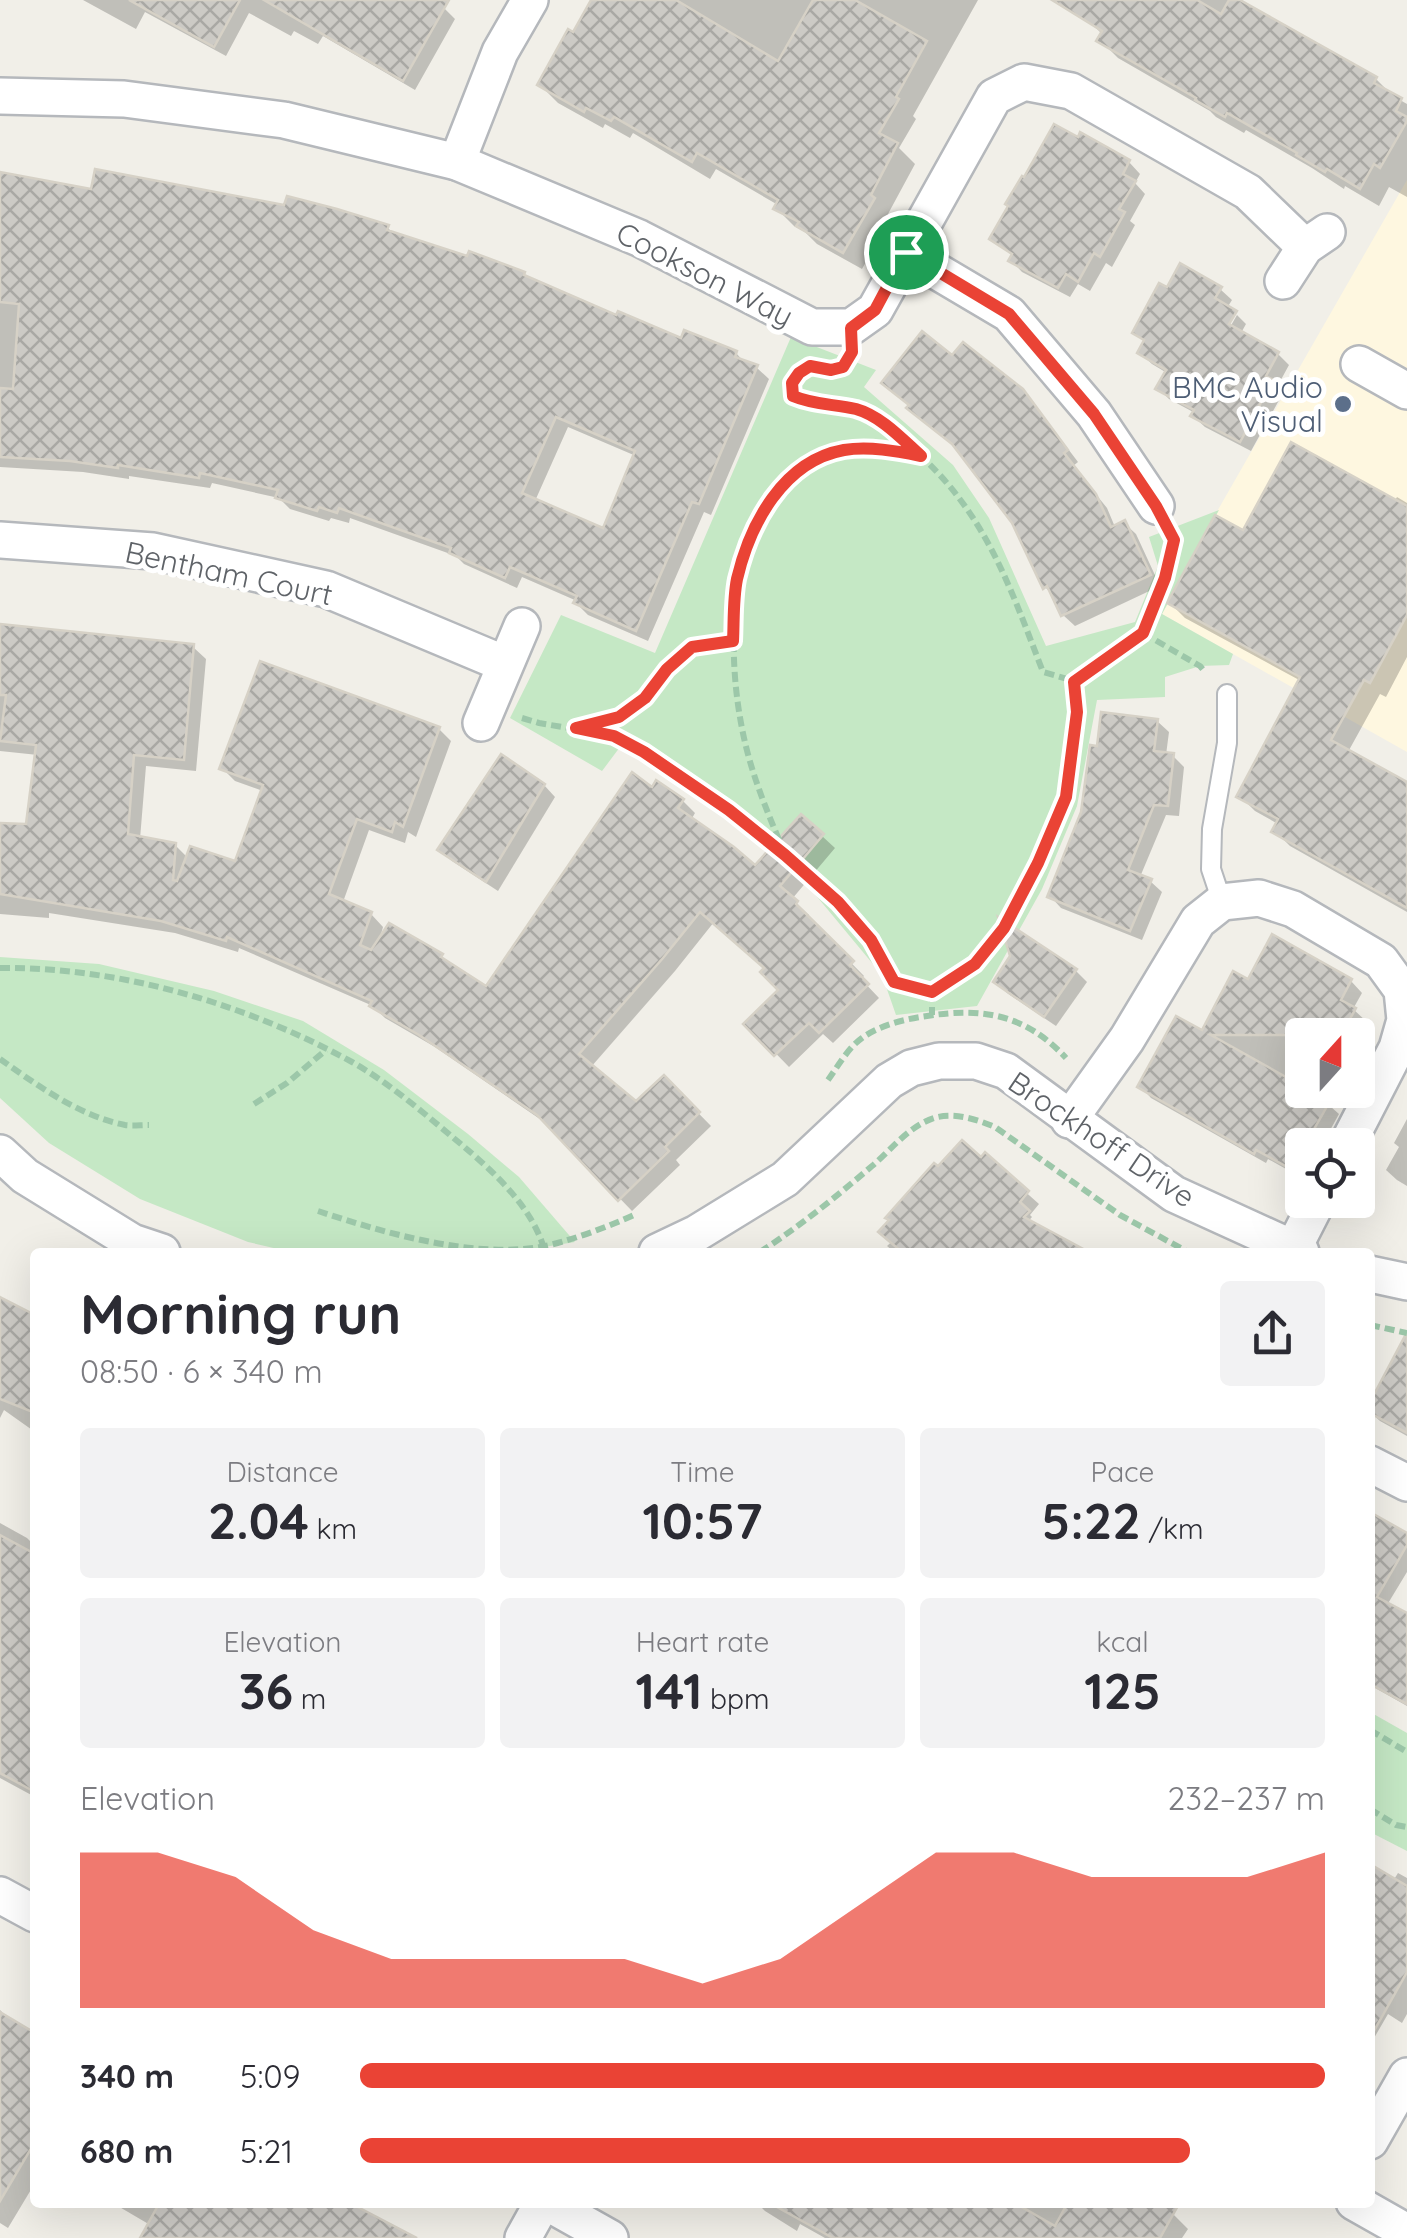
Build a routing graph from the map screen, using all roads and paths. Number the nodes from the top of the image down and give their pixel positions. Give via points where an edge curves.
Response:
1 (530, 0) edge
2 (0, 96) edge
3 (458, 162) junction
4 (906, 252) junction
5 (1283, 281) dead end
6 (1359, 364) dead end
7 (820, 368) dead end
8 (1407, 391) edge
9 (921, 456) junction
10 (1156, 506) joint
11 (0, 540) edge
12 (522, 626) dead end
13 (1143, 633) junction
14 (733, 641) junction
15 (506, 664) junction
16 (1074, 682) junction
17 (1227, 694) joint
18 (485, 714) joint
19 (576, 728) junction
20 (785, 855) junction
21 (1222, 902) junction
22 (0, 968) edge
23 (932, 992) junction
24 (1405, 1000) edge
25 (932, 1015) dead end
26 (326, 1050) junction
27 (0, 1059) edge
28 (254, 1104) dead end
29 (1069, 1120) junction
30 (149, 1125) dead end
31 (1356, 1128) edge
32 (0, 1153) edge
33 (645, 1210) dead end
34 (318, 1212) dead end
35 (1311, 1218) edge
36 (150, 1248) edge
37 (485, 1248) edge
38 (543, 1248) edge
39 (549, 1248) edge
40 (664, 1248) edge
41 (766, 1248) edge
42 (1181, 1248) edge
43 (1291, 1248) edge
44 (1298, 1248) edge
45 (1375, 1275) edge
46 (1407, 1282) edge
47 (1375, 1326) edge
48 (1407, 1333) edge
49 (1375, 1467) edge
50 (1407, 1483) edge
51 (1375, 1733) edge
52 (1407, 1752) edge
53 (1375, 1812) edge
54 (1407, 1828) edge
55 (0, 1895) edge
56 (30, 1911) edge
57 (1407, 2076) edge
58 (1375, 2133) edge
59 (541, 2208) edge
60 (556, 2208) edge
61 (1365, 2208) edge
62 (1407, 2232) edge
63 (523, 2238) edge
64 (610, 2238) edge

1 - 3 street via 500,52
2 - 3 street, Cookson Way via 124,99 284,120
3 - 4 street, Cookson Way via 639,238 812,327 851,328 875,310
4 - 5 street, Cookson Way via 994,97 1024,82 1072,91 1248,192 1316,240
4 - 10 street via 1009,314 1094,414
6 - 8 street
7 - 9 path via 799,373 793,396 858,410
9 - 14 path via 844,450 811,461 786,480 748,544 737,582
9 - 16 path via 984,532 1043,672
10 - 13 path via 1174,540
11 - 15 street, Bentham Court via 153,551 326,589
12 - 15 street
13 - 16 path
13 - 17 path via 1200,666
14 - 19 path via 692,647 619,717
14 - 20 path via 734,683 756,787
15 - 18 street
16 - 23 path via 1077,712 1066,797 1038,863 1004,928 975,964
17 - 21 lane via 1211,856
18 - 19 path
19 - 20 path via 614,736 644,752
20 - 23 path via 849,914 894,982
21 - 24 street via 1259,898 1293,909 1381,961
21 - 29 street via 1198,921 1127,1040
22 - 26 path via 108,976 192,996
23 - 25 path
24 - 31 street via 1397,1048
26 - 28 path
26 - 38 path via 422,1111 482,1163 521,1204
27 - 30 path via 90,1112
29 - 40 street, Brockhoff Drive via 1006,1072 976,1062 911,1068 785,1179
29 - 43 street, Brockhoff Drive via 1174,1194
32 - 36 street via 25,1176
33 - 39 path
34 - 37 path
35 - 44 street
41 - 42 path via 908,1134 932,1118 952,1116 995,1126 1120,1215
45 - 46 street
47 - 48 path
49 - 50 street
51 - 52 path
53 - 54 path
55 - 56 street
57 - 58 street
59 - 63 street
60 - 64 street
61 - 62 street

